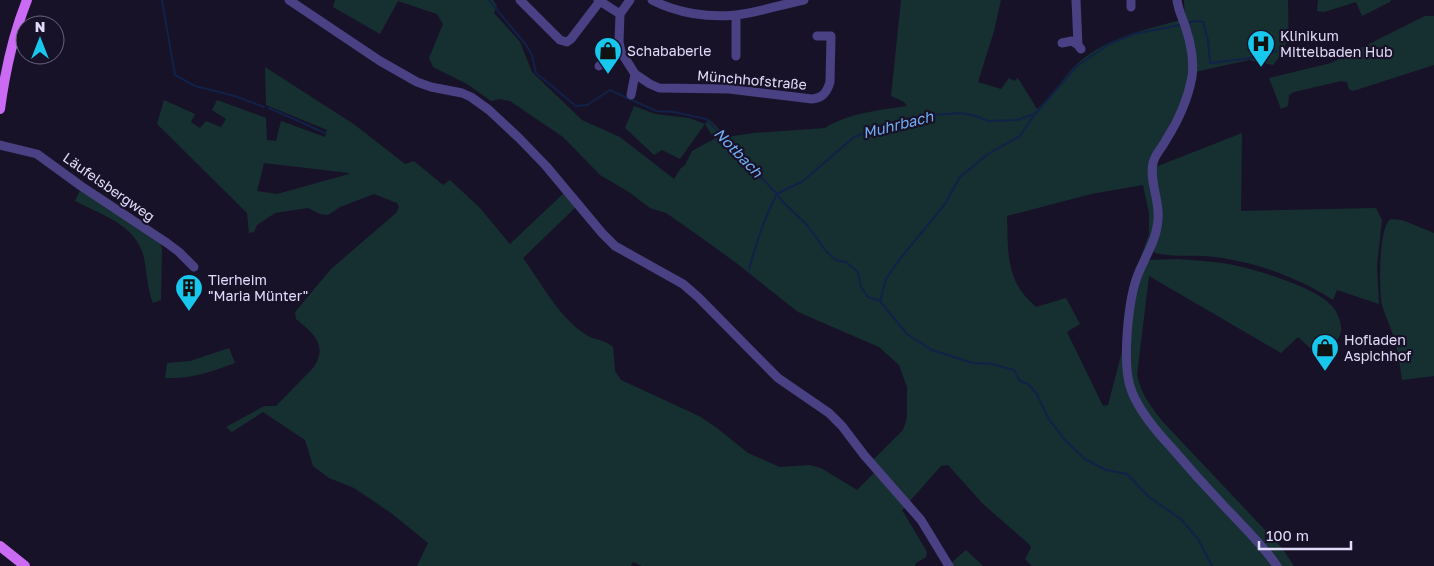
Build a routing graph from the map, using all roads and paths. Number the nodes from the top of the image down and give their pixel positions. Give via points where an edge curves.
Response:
1 (27, 0) edge
2 (289, 0) edge
3 (520, 0) edge
4 (630, 0) edge
5 (652, 0) edge
6 (804, 0) edge
7 (1076, 0) edge
8 (1177, 0) edge
9 (599, 1) edge
10 (620, 14) junction
11 (736, 15) junction
12 (817, 36) dead end
13 (619, 42) junction
14 (1062, 43) dead end
15 (736, 56) dead end
16 (599, 66) dead end
17 (635, 74) junction
18 (631, 96) dead end
19 (0, 109) edge
20 (0, 144) edge
21 (194, 267) dead end
22 (0, 546) edge
23 (24, 566) edge
24 (949, 566) edge
25 (1277, 566) edge

1 - 19 main road via 9,57
2 - 24 street via 395,69 431,87 462,93 489,110 546,166 615,246 683,284 778,378 836,419 921,520
3 - 9 street via 560,40 567,42
4 - 10 street
5 - 11 street via 682,12
6 - 11 street
7 - 14 street via 1079,47 1072,41
8 - 25 street via 1190,44 1192,77 1178,119 1153,163 1158,219 1156,234 1139,271 1129,309 1128,379 1131,391 1159,434
9 - 10 street
10 - 13 street, Münchhofstraße
11 - 15 street
12 - 17 street, Münchhofstraße via 831,36 830,82 823,96 818,98 729,89 660,88
13 - 16 street
13 - 17 street, Münchhofstraße via 621,52
17 - 18 street
20 - 21 street, Läufelsbergweg via 37,154 167,243
22 - 23 main road

